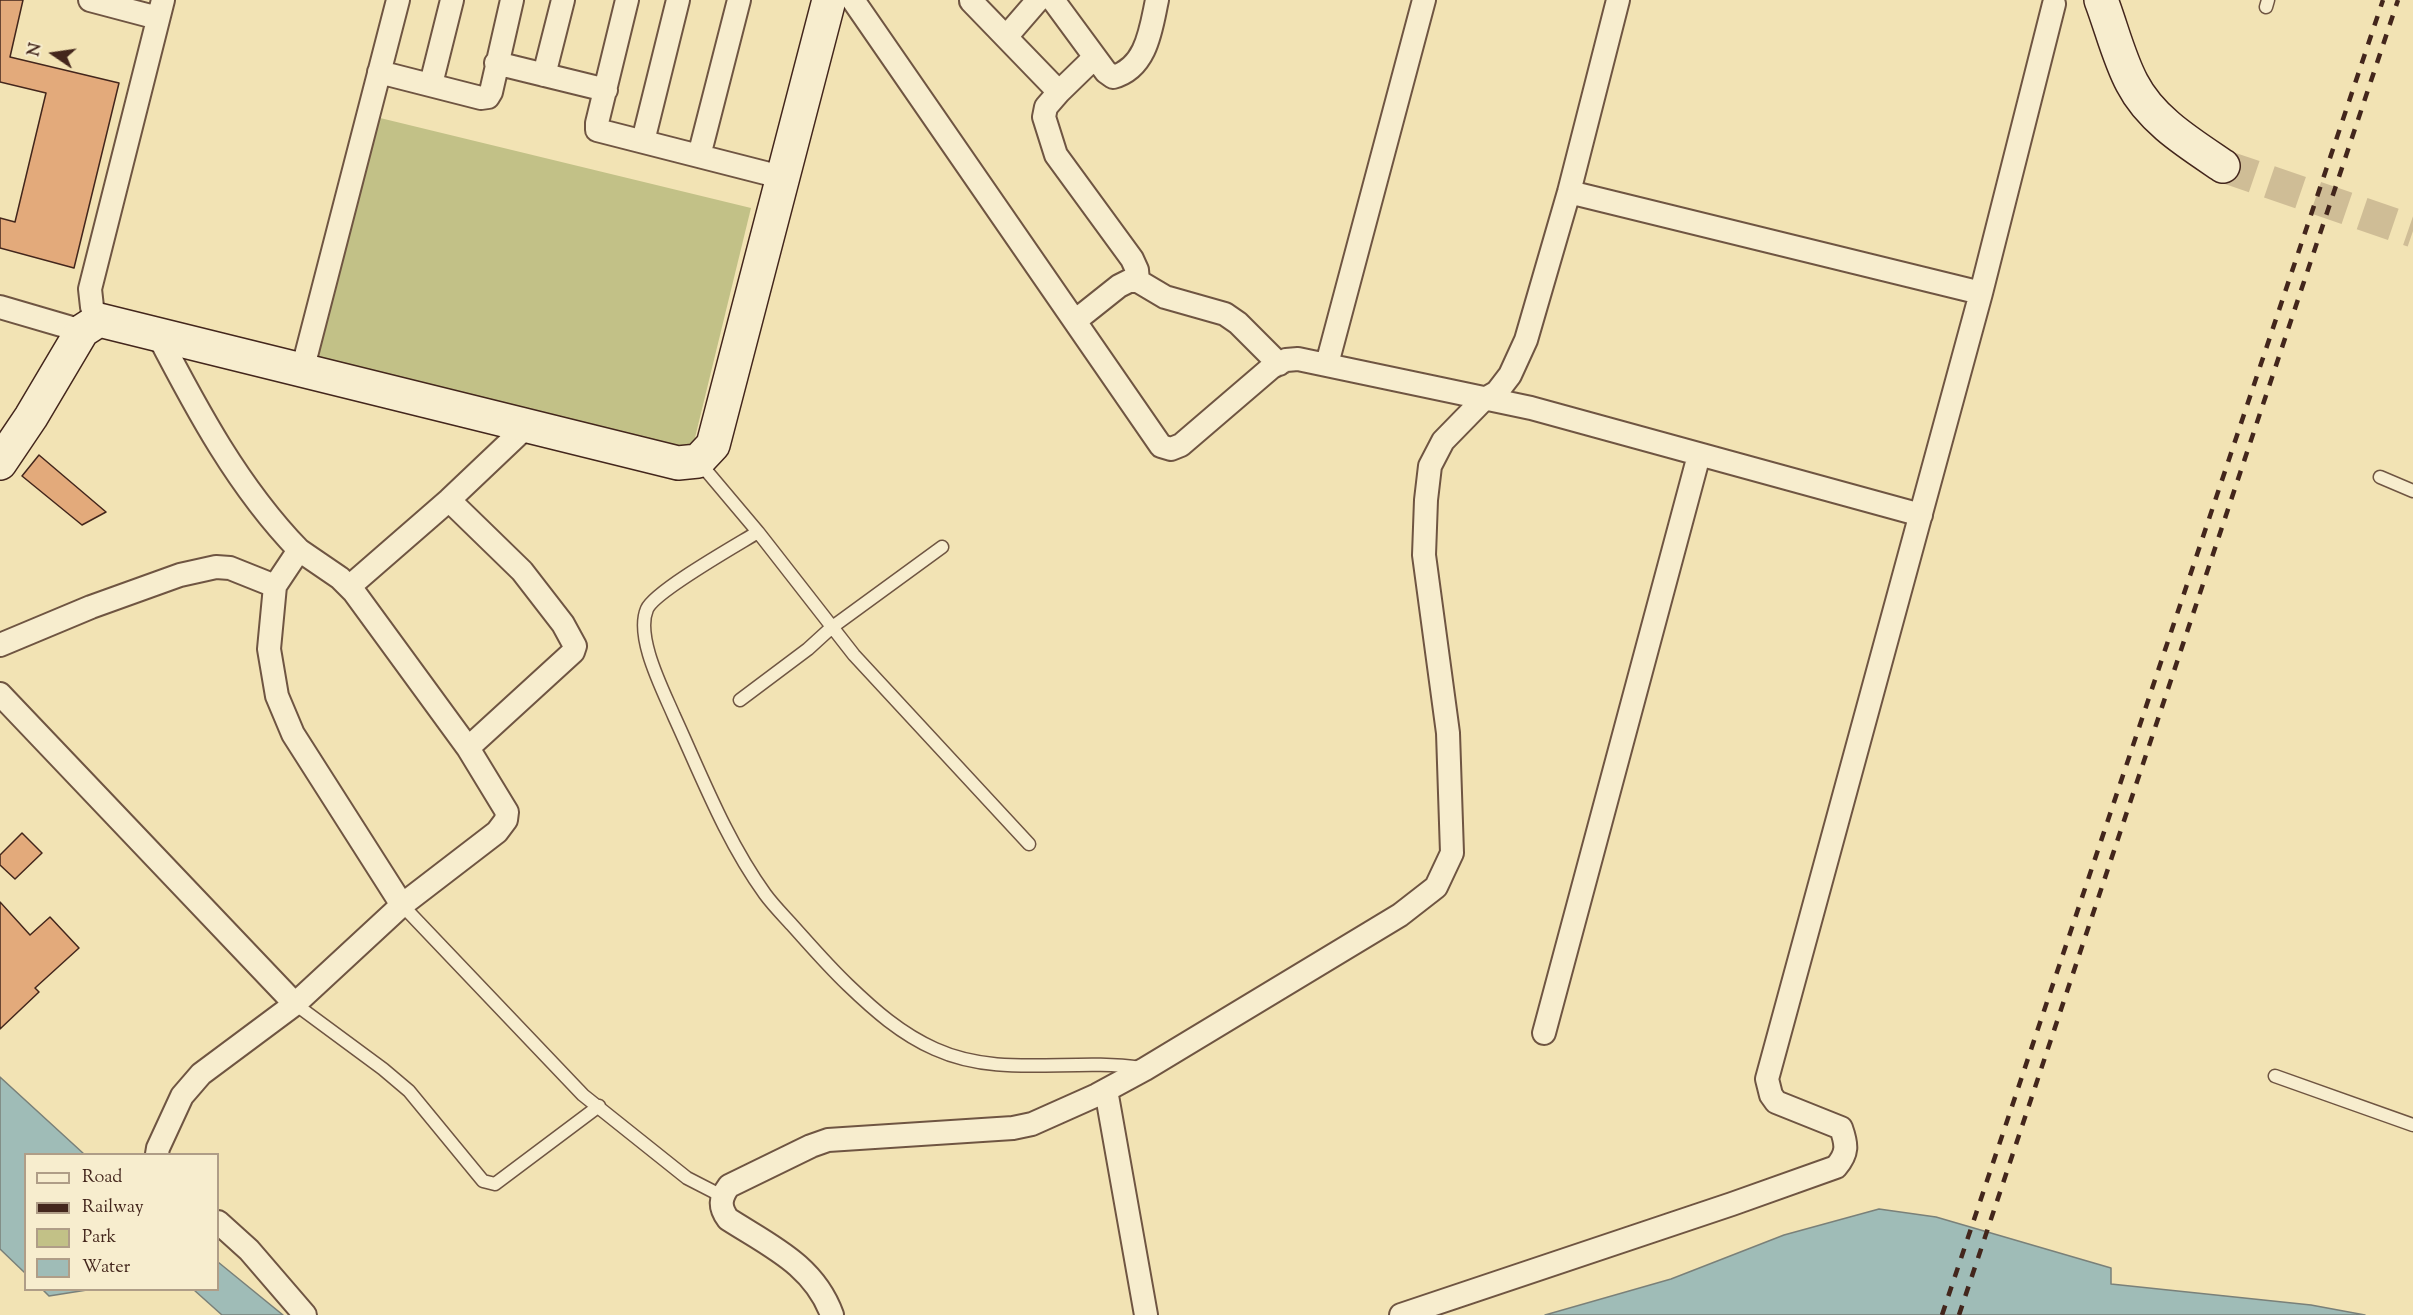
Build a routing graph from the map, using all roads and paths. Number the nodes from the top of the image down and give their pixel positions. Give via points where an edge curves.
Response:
1 (398, 0) edge
2 (452, 0) edge
3 (512, 0) edge
4 (563, 0) edge
5 (627, 0) edge
6 (678, 0) edge
7 (739, 0) edge
8 (829, 0) edge
9 (853, 0) edge
10 (971, 0) edge
11 (1038, 0) edge
12 (1053, 0) edge
13 (1157, 0) edge
14 (1424, 0) edge
15 (1618, 0) edge
16 (2101, 0) edge
17 (97, 1) edge
18 (2054, 4) dead end
19 (161, 9) edge
20 (1006, 37) junction
21 (1095, 57) junction
22 (496, 63) junction
23 (379, 72) junction
24 (544, 75) junction
25 (431, 84) junction
26 (606, 90) junction
27 (1059, 92) junction
28 (643, 141) junction
29 (699, 156) junction
30 (2223, 166) tunnel mouth
31 (781, 177) junction
32 (1569, 192) junction
33 (1138, 281) junction
34 (1981, 292) junction
35 (0, 307) edge
36 (1074, 321) junction
37 (91, 325) junction
38 (157, 333) junction
39 (1279, 364) junction
40 (1327, 364) junction
41 (302, 371) junction
42 (1483, 399) junction
43 (527, 426) junction
44 (1699, 455) junction
45 (698, 462) junction
46 (0, 463) edge
47 (2380, 477) dead end
48 (2413, 491) edge
49 (449, 500) junction
50 (1921, 515) junction
51 (758, 532) junction
52 (942, 547) dead end
53 (299, 550) junction
54 (274, 586) junction
55 (349, 587) junction
56 (831, 628) junction
57 (0, 645) edge
58 (0, 694) edge
59 (740, 700) dead end
60 (468, 748) junction
61 (1029, 844) dead end
62 (402, 905) junction
63 (295, 1004) junction
64 (1544, 1033) dead end
65 (1145, 1069) junction
66 (2275, 1076) dead end
67 (1106, 1090) junction
68 (599, 1106) junction
69 (2413, 1125) edge
70 (157, 1153) edge
71 (722, 1196) junction
72 (219, 1223) edge
73 (305, 1315) edge
74 (832, 1315) edge
75 (1146, 1315) edge
76 (1401, 1315) edge

1 - 23 street
2 - 25 street
3 - 22 street
4 - 24 street
5 - 26 street
6 - 28 street
7 - 29 street
8 - 31 street
9 - 36 street
10 - 20 street
11 - 20 street
12 - 21 street
13 - 21 street via 1149,40 1138,60 1113,77
14 - 40 street
15 - 32 street
16 - 30 street via 2131,82 2153,114
17 - 19 street
18 - 34 street
19 - 37 street via 90,289
20 - 27 street
21 - 27 street
22 - 24 street
22 - 25 street via 488,97
23 - 25 street
23 - 41 street
24 - 26 street
26 - 28 street via 597,130
27 - 33 street via 1046,107 1044,117 1056,155 1132,259
28 - 29 street
29 - 31 street
31 - 45 street via 713,445
32 - 34 street
32 - 42 street via 1526,340 1510,375 1497,392
33 - 36 street via 1119,286
33 - 39 street via 1165,297 1225,314
34 - 50 street
35 - 37 street
36 - 39 street via 1161,446 1171,449 1181,445
37 - 38 street
37 - 46 street
38 - 41 street
38 - 53 street via 210,432 270,521
39 - 40 street via 1298,359
40 - 42 street
41 - 43 street
42 - 44 street via 1530,408
42 - 65 street via 1443,441 1430,466 1425,500 1424,555 1448,733 1452,853 1436,887 1400,915
43 - 45 street via 678,463
43 - 49 street
44 - 50 street
44 - 64 street
45 - 51 lane
47 - 48 lane
49 - 55 street
49 - 60 street via 522,571 575,646
50 - 76 street via 1767,1080 1776,1101 1841,1128 1847,1146 1844,1158 1836,1167 1732,1204
51 - 56 lane
51 - 65 lane via 663,592 647,609 642,627 661,688 722,820 765,895 833,971 879,1015 934,1049 977,1063 1014,1067 1120,1065
52 - 56 lane
53 - 54 street
53 - 55 street
54 - 57 street via 230,568 216,567 180,575 102,603
54 - 62 street via 269,649 277,696 293,734
55 - 60 street
56 - 59 lane
56 - 61 lane
58 - 63 street
60 - 62 street via 507,812 506,820 497,832
62 - 63 street
62 - 68 lane via 583,1095
63 - 68 lane via 409,1091 483,1181 495,1184
63 - 70 street via 201,1074 182,1096
65 - 67 street
66 - 69 lane
67 - 71 street via 1026,1126 828,1140 729,1186
67 - 75 street
68 - 71 lane via 687,1178
71 - 74 street via 722,1211 728,1219 805,1270 825,1296
72 - 73 street

